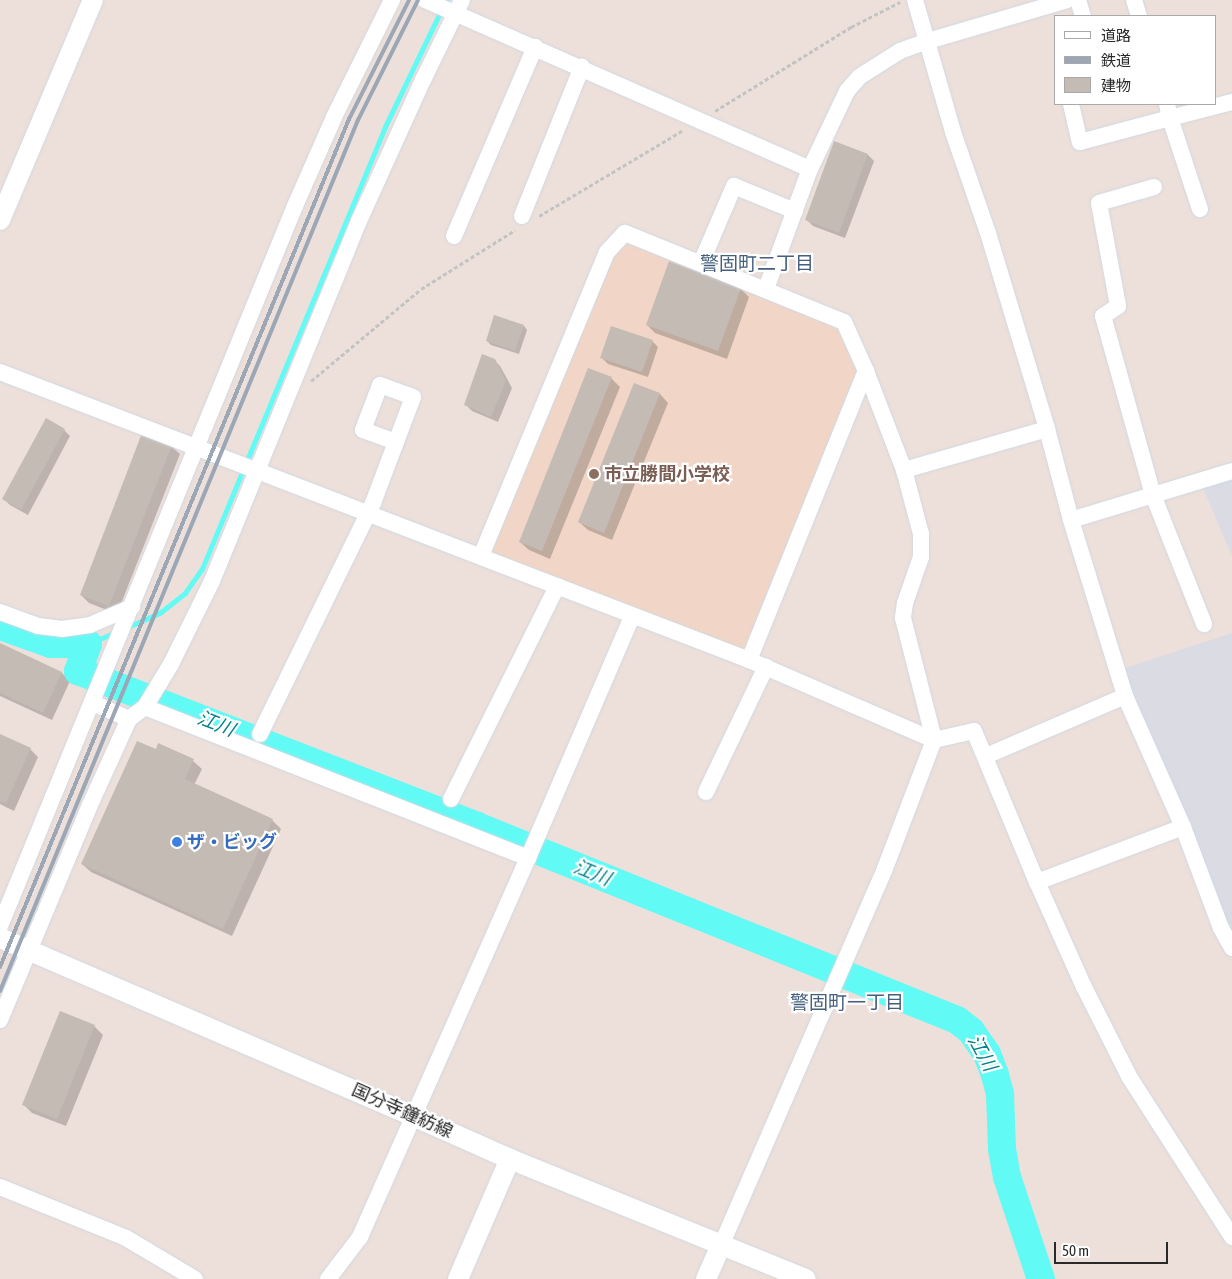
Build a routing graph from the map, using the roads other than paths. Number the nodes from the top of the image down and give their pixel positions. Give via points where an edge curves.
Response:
1 (92, 0) edge
2 (392, 0) edge
3 (425, 0) edge
4 (915, 0) edge
5 (1068, 0) edge
6 (1134, 0) edge
7 (459, 6) edge
8 (1082, 15) edge
9 (1139, 15) edge
10 (928, 41) junction
11 (535, 46) junction
12 (582, 67) junction
13 (1232, 102) edge
14 (1217, 104) edge
15 (1071, 105) edge
16 (1211, 105) edge
17 (1168, 111) edge
18 (810, 169) junction
19 (1154, 187) dead end
20 (1200, 209) dead end
21 (795, 211) junction
22 (0, 220) edge
23 (523, 222) road end
24 (454, 236) dead end
25 (701, 263) junction
26 (766, 289) junction
27 (866, 371) junction
28 (0, 372) edge
29 (1048, 429) junction
30 (396, 442) dead end
31 (196, 448) junction
32 (904, 470) junction
33 (256, 471) junction
34 (1232, 471) edge
35 (1153, 495) junction
36 (366, 514) junction
37 (1071, 520) junction
38 (481, 556) junction
39 (557, 586) junction
40 (132, 607) junction
41 (0, 612) edge
42 (632, 616) junction
43 (1204, 624) dead end
44 (749, 660) junction
45 (766, 667) junction
46 (1125, 696) junction
47 (93, 703) junction
48 (145, 708) junction
49 (129, 719) junction
50 (260, 734) dead end
51 (934, 740) junction
52 (986, 756) junction
53 (706, 792) dead end
54 (451, 799) dead end
55 (1183, 828) junction
56 (528, 858) junction
57 (1037, 882) junction
58 (0, 926) edge
59 (0, 938) edge
60 (1232, 948) edge
61 (28, 951) junction
62 (0, 1020) edge
63 (413, 1116) junction
64 (510, 1159) junction
65 (0, 1187) edge
66 (1232, 1238) edge
67 (722, 1243) junction
68 (195, 1279) edge
69 (328, 1279) edge
70 (458, 1279) edge
71 (706, 1279) edge
72 (806, 1279) edge

1 - 22 street
2 - 31 street via 334,117
3 - 7 street
4 - 10 street
5 - 8 street
5 - 10 street
6 - 9 street
7 - 11 street
7 - 33 street via 359,221
10 - 18 street via 900,52 859,77 847,91
10 - 29 street via 953,132 988,232
11 - 12 street
11 - 24 street
12 - 18 street
12 - 23 street
13 - 14 street
15 - 17 street via 1080,142
16 - 17 street
17 - 20 street
18 - 21 street
19 - 35 street via 1100,203 1118,306 1103,316
21 - 25 street via 734,186
21 - 26 street
25 - 26 street
25 - 38 street via 625,233 607,252
26 - 27 street via 844,322
27 - 32 street
27 - 44 street
28 - 31 street
29 - 32 street
29 - 37 street
30 - 36 street via 373,504
31 - 33 street
31 - 40 street
32 - 51 street via 921,534 921,557 903,618
33 - 36 street
33 - 48 street via 212,582
34 - 35 street
35 - 37 street
35 - 43 street
36 - 38 street
36 - 50 street
37 - 46 street
38 - 39 street
39 - 42 street
39 - 54 street
40 - 41 street via 90,625 62,629 38,626
40 - 47 street
42 - 44 street
42 - 56 street
44 - 45 street
45 - 51 street
45 - 53 street
46 - 52 street
46 - 55 street
47 - 49 street
47 - 58 street
48 - 49 street
48 - 56 street
49 - 61 street
51 - 52 street via 974,731
51 - 67 street via 884,871
52 - 57 street
55 - 57 street
55 - 60 street via 1221,928
56 - 63 street
57 - 66 street via 1084,987 1130,1078
59 - 61 street, 国分寺鐘紡線
61 - 62 street
61 - 63 street, 国分寺鐘紡線
63 - 64 street, 国分寺鐘紡線
63 - 69 street via 360,1237
64 - 67 street, 国分寺鐘紡線
64 - 70 street
65 - 68 street via 126,1238
67 - 71 street
67 - 72 street, 国分寺鐘紡線

